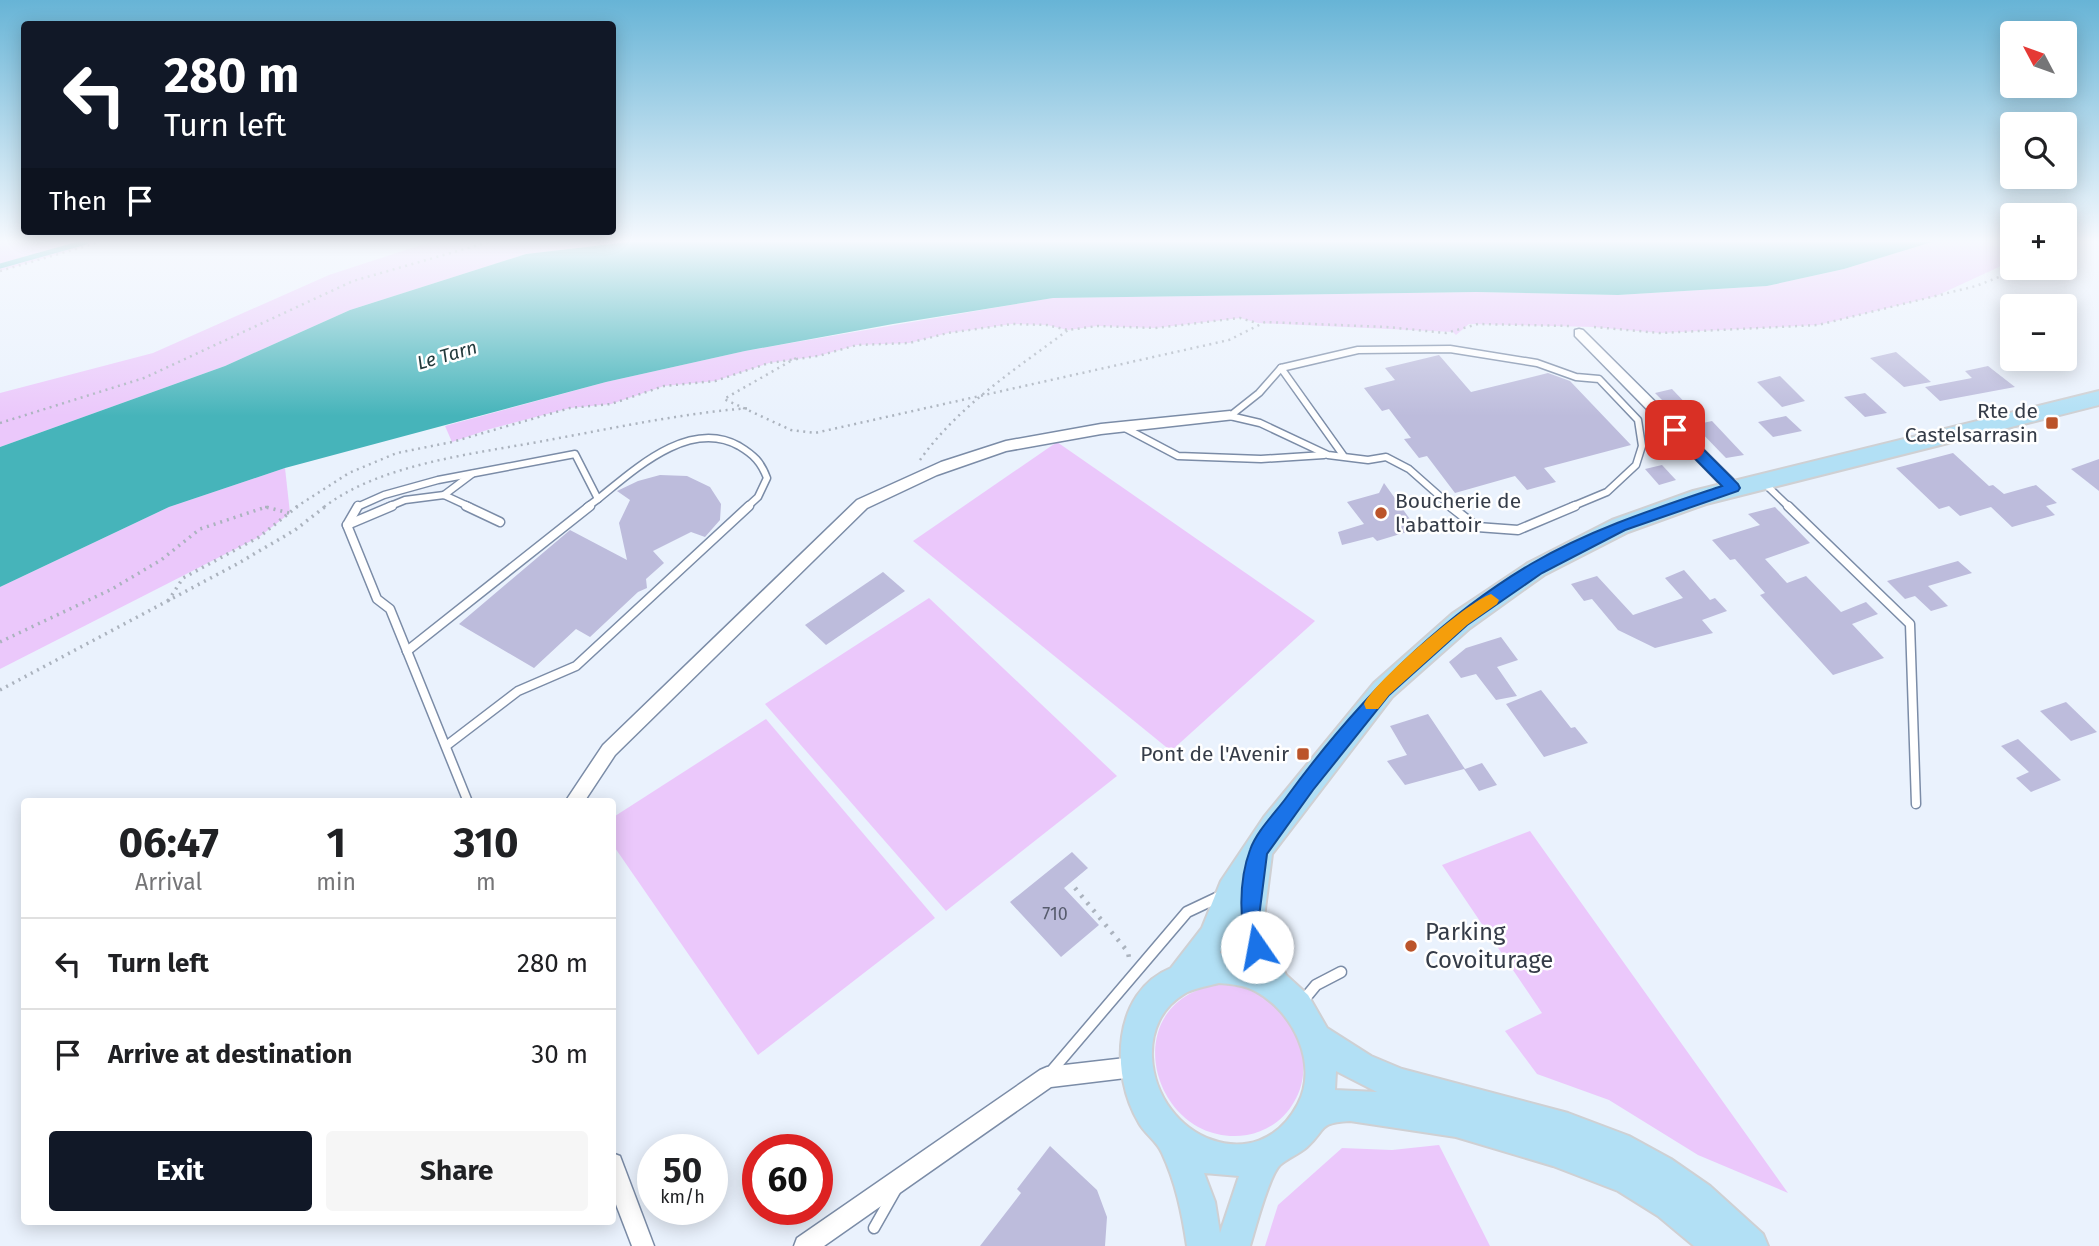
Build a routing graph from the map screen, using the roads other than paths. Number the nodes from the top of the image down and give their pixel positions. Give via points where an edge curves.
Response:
1 (1579, 333) dead end
2 (1281, 368) junction
3 (2099, 398) edge
4 (1230, 416) junction
5 (1125, 428) junction
6 (1328, 455) junction
7 (1342, 455) junction
8 (476, 471) junction
9 (1761, 480) junction
10 (1733, 488) junction
11 (444, 495) junction
12 (598, 499) junction
13 (500, 522) dead end
14 (347, 525) junction
15 (406, 652) junction
16 (446, 746) junction
17 (466, 798) edge
18 (577, 798) edge
19 (1916, 804) dead end
20 (1258, 851) junction
21 (1231, 891) junction
22 (1340, 972) dead end
23 (1183, 976) junction
24 (1286, 996) junction
25 (1316, 1039) junction
26 (1134, 1067) junction
27 (1047, 1077) junction
28 (1312, 1115) junction
29 (1172, 1137) junction
30 (1267, 1155) junction
31 (616, 1175) edge
32 (900, 1182) junction
33 (874, 1228) dead end
34 (643, 1246) edge
35 (805, 1246) edge
36 (1204, 1246) edge
37 (1233, 1246) edge
38 (1721, 1246) edge
39 (1751, 1246) edge

1 - 10 street
2 - 4 lane
2 - 7 lane
2 - 7 lane via 1358,350 1450,349 1536,363 1599,379 1639,420 1642,446 1636,465 1607,492 1518,530 1477,527 1409,469 1386,457 1368,460
3 - 9 main road
4 - 5 street
4 - 6 lane via 1260,423
5 - 6 lane via 1178,456 1261,459
5 - 18 street via 1069,434 977,454 862,504 609,750
6 - 7 lane
8 - 11 lane
8 - 12 lane via 575,454
8 - 14 lane via 358,505
9 - 10 main road
9 - 19 lane via 1910,624
10 - 20 main road via 1620,526 1536,569 1461,621 1383,691
11 - 13 lane
11 - 14 lane via 405,500
12 - 15 lane
12 - 16 lane via 647,460 689,439 725,440 761,461 767,478 758,497 576,666 517,691
14 - 15 lane via 377,599 390,609
15 - 16 lane
16 - 17 lane
20 - 21 main road
20 - 24 main road via 1249,917 1257,947
21 - 23 main road via 1214,937
21 - 27 lane via 1187,912
22 - 24 lane
23 - 24 main road via 1219,968 1238,970
23 - 26 main road via 1161,990 1144,1012 1135,1038
24 - 25 main road
25 - 28 main road via 1320,1091
25 - 39 main road via 1375,1075 1596,1139 1656,1168 1722,1216
26 - 27 street
26 - 29 main road via 1140,1093 1153,1117
27 - 32 street
28 - 30 main road via 1301,1132
28 - 38 main road via 1350,1105 1400,1111 1456,1121 1553,1149 1629,1178
29 - 30 main road via 1218,1159
29 - 36 main road via 1198,1202
30 - 37 main road
31 - 34 street
32 - 33 lane
32 - 35 street

